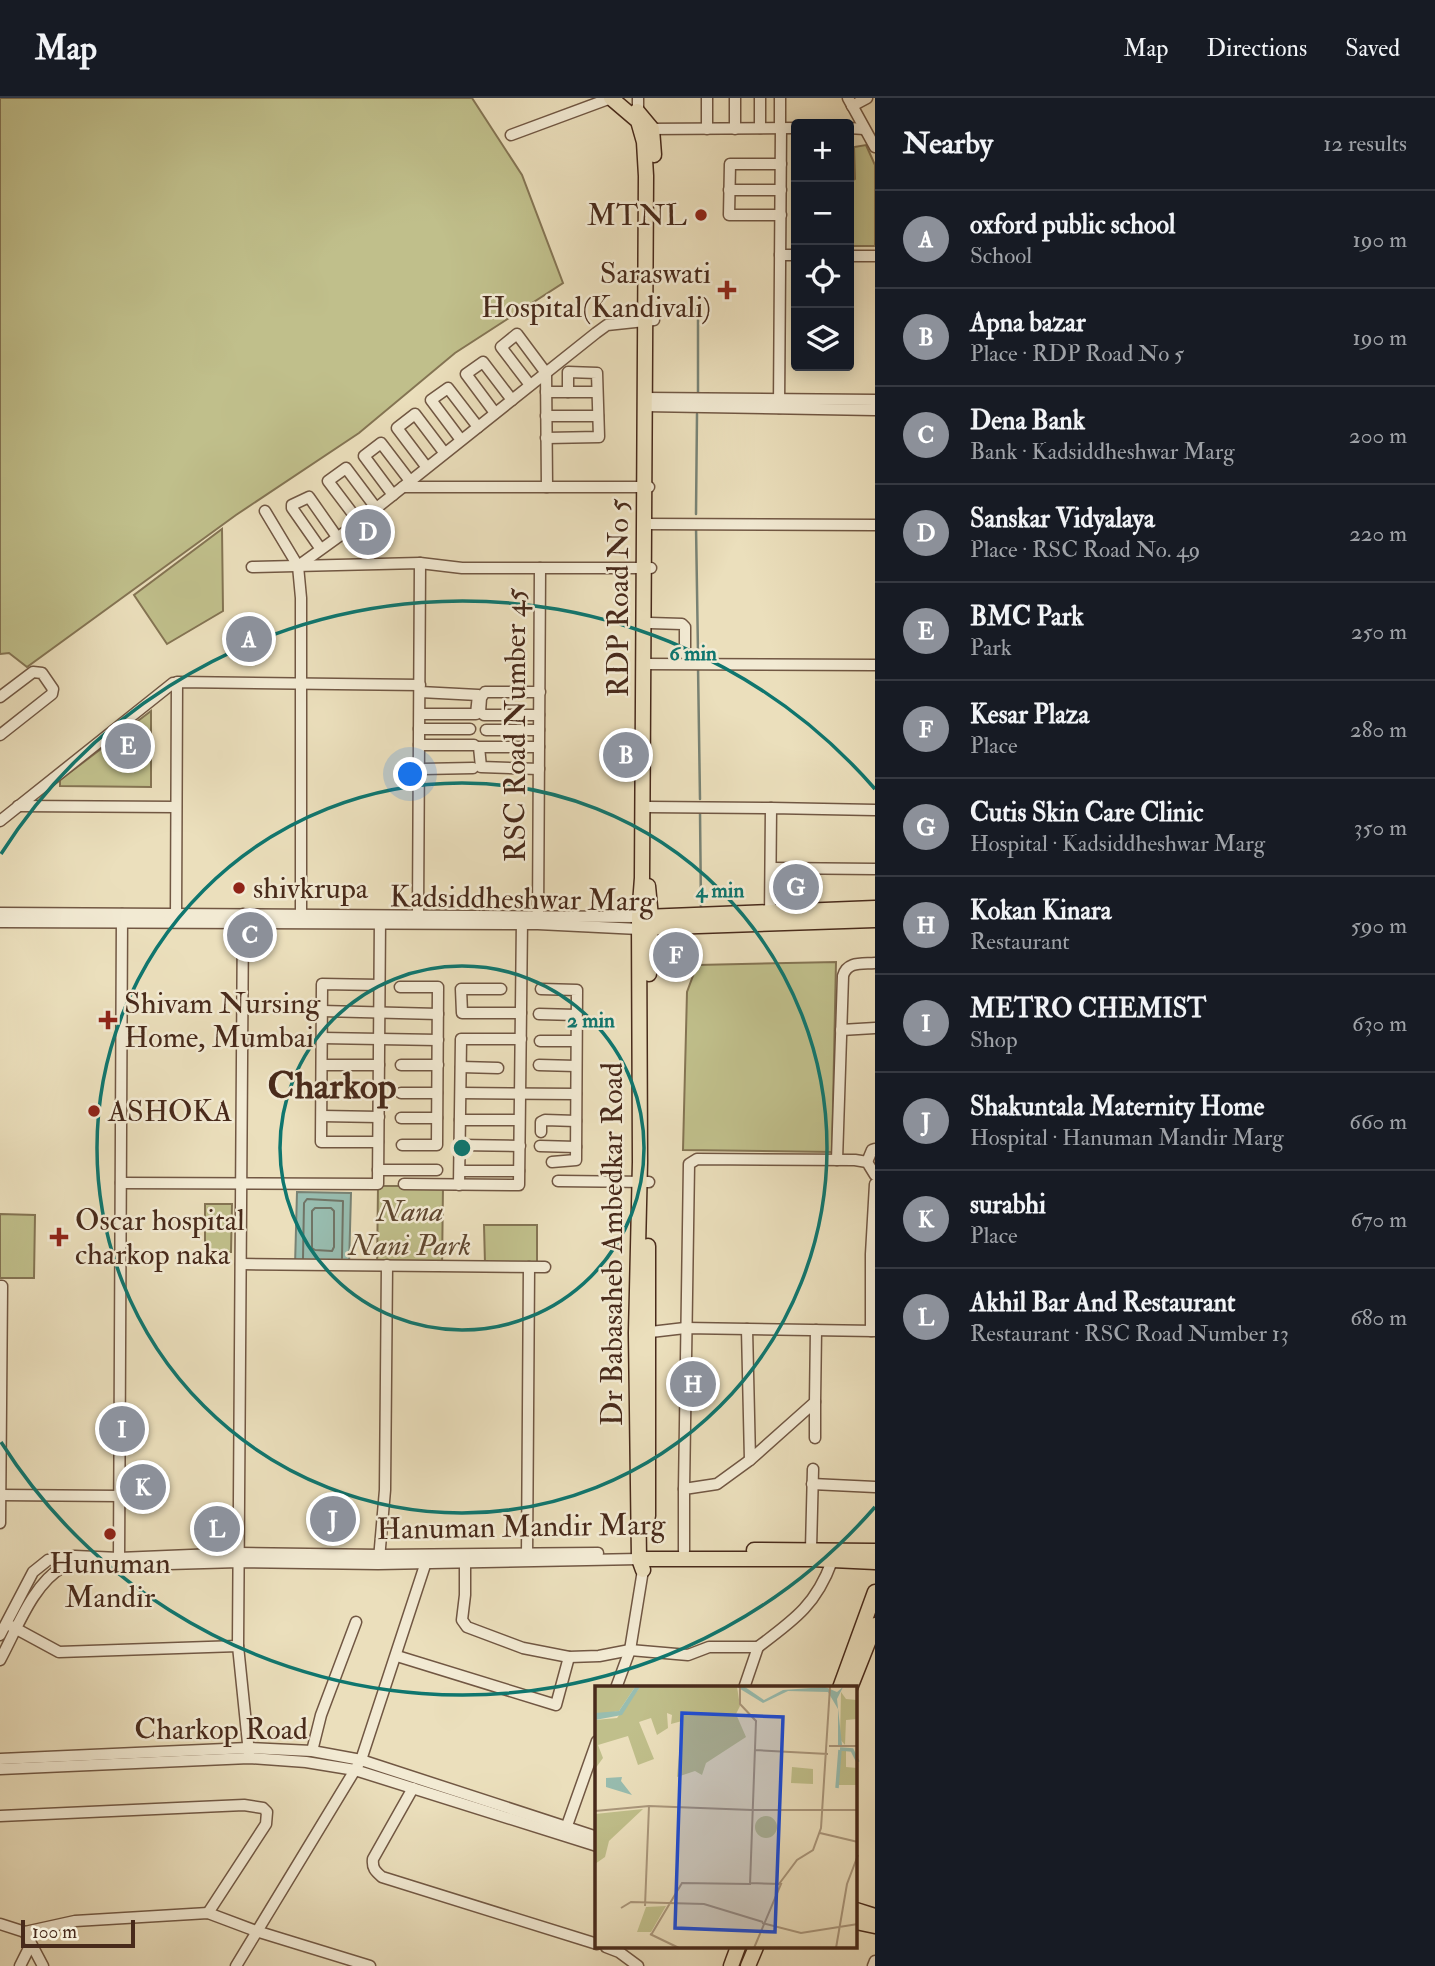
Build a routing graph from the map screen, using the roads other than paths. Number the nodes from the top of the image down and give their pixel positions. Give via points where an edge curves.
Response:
1 (611, 98) edge
2 (623, 98) edge
3 (707, 98) edge
4 (734, 98) edge
5 (760, 98) edge
6 (780, 98) edge
7 (867, 98) edge
8 (850, 102) edge
9 (641, 118) edge
10 (735, 128) junction
11 (760, 128) junction
12 (781, 128) junction
13 (791, 128) edge
14 (854, 128) edge
15 (864, 128) junction
16 (707, 129) junction
17 (511, 135) dead end
18 (875, 147) edge
19 (781, 164) junction
20 (729, 190) junction
21 (781, 190) junction
22 (780, 215) junction
23 (780, 255) junction
24 (791, 255) edge
25 (854, 256) edge
26 (875, 256) edge
27 (649, 320) junction
28 (546, 373) junction
29 (530, 385) junction
30 (545, 392) junction
31 (568, 392) junction
32 (597, 392) junction
33 (512, 400) junction
34 (875, 400) edge
35 (649, 402) junction
36 (779, 404) junction
37 (875, 410) edge
38 (495, 413) junction
39 (546, 416) junction
40 (598, 416) junction
41 (478, 427) junction
42 (546, 438) junction
43 (461, 440) junction
44 (443, 451) dead end
45 (425, 465) dead end
46 (407, 484) junction
47 (648, 486) junction
48 (547, 487) junction
49 (393, 495) junction
50 (376, 508) junction
51 (265, 511) dead end
52 (324, 518) junction
53 (359, 522) junction
54 (647, 524) junction
55 (875, 525) edge
56 (307, 529) junction
57 (337, 537) junction
58 (320, 548) junction
59 (420, 563) junction
60 (299, 566) junction
61 (252, 567) dead end
62 (540, 568) junction
63 (647, 568) junction
64 (650, 623) junction
65 (685, 654) dead end
66 (646, 664) junction
67 (875, 665) edge
68 (173, 683) dead end
69 (301, 685) junction
70 (420, 688) junction
71 (450, 692) junction
72 (509, 692) junction
73 (540, 692) junction
74 (0, 696) edge
75 (420, 714) junction
76 (450, 714) junction
77 (509, 715) junction
78 (539, 715) junction
79 (419, 729) junction
80 (470, 729) dead end
81 (486, 730) dead end
82 (539, 730) junction
83 (0, 735) edge
84 (419, 745) junction
85 (451, 745) junction
86 (474, 745) dead end
87 (507, 746) junction
88 (539, 747) junction
89 (473, 768) dead end
90 (507, 768) junction
91 (422, 769) dead end
92 (450, 769) junction
93 (539, 769) junction
94 (18, 807) junction
95 (176, 807) junction
96 (648, 807) junction
97 (771, 808) junction
98 (875, 810) edge
99 (0, 821) edge
100 (771, 868) junction
101 (875, 869) edge
102 (875, 908) edge
103 (0, 913) edge
104 (418, 915) junction
105 (770, 917) junction
106 (122, 918) junction
107 (176, 918) junction
108 (243, 919) junction
109 (301, 919) junction
110 (380, 919) junction
111 (522, 920) junction
112 (538, 920) junction
113 (875, 920) edge
114 (0, 922) edge
115 (645, 922) junction
116 (875, 963) edge
117 (379, 985) junction
118 (400, 987) dead end
119 (501, 989) dead end
120 (541, 989) dead end
121 (322, 1011) junction
122 (379, 1013) junction
123 (521, 1013) junction
124 (438, 1014) junction
125 (539, 1014) dead end
126 (576, 1015) junction
127 (875, 1028) edge
128 (841, 1030) junction
129 (322, 1038) junction
130 (521, 1039) junction
131 (379, 1040) junction
132 (438, 1040) junction
133 (540, 1041) dead end
134 (576, 1041) junction
135 (322, 1065) junction
136 (379, 1065) junction
137 (401, 1065) dead end
138 (438, 1065) junction
139 (539, 1065) dead end
140 (576, 1066) junction
141 (461, 1067) junction
142 (498, 1068) dead end
143 (322, 1091) junction
144 (379, 1091) junction
145 (401, 1093) dead end
146 (437, 1093) junction
147 (461, 1093) junction
148 (520, 1093) junction
149 (576, 1094) junction
150 (321, 1116) junction
151 (379, 1117) junction
152 (401, 1118) dead end
153 (437, 1118) junction
154 (460, 1120) junction
155 (519, 1120) junction
156 (576, 1121) junction
157 (541, 1132) dead end
158 (379, 1142) junction
159 (402, 1145) dead end
160 (460, 1145) junction
161 (520, 1146) junction
162 (540, 1146) dead end
163 (576, 1147) junction
164 (875, 1149) edge
165 (837, 1160) junction
166 (552, 1162) dead end
167 (867, 1162) junction
168 (378, 1170) junction
169 (437, 1170) dead end
170 (460, 1171) junction
171 (519, 1171) junction
172 (875, 1175) edge
173 (558, 1181) dead end
174 (644, 1182) junction
175 (121, 1183) junction
176 (241, 1183) junction
177 (404, 1184) dead end
178 (875, 1184) edge
179 (459, 1185) junction
180 (873, 1254) edge
181 (387, 1265) junction
182 (528, 1267) junction
183 (545, 1267) dead end
184 (241, 1269) junction
185 (0, 1286) edge
186 (873, 1287) edge
187 (685, 1328) junction
188 (747, 1329) junction
189 (816, 1330) junction
190 (873, 1331) edge
191 (641, 1333) junction
192 (815, 1402) junction
193 (815, 1438) dead end
194 (750, 1460) junction
195 (813, 1469) dead end
196 (812, 1483) junction
197 (875, 1487) edge
198 (684, 1489) junction
199 (1, 1495) edge
200 (120, 1496) junction
201 (0, 1523) edge
202 (811, 1549) junction
203 (684, 1551) junction
204 (875, 1551) edge
205 (857, 1556) junction
206 (239, 1557) junction
207 (528, 1557) junction
208 (379, 1559) junction
209 (427, 1559) junction
210 (465, 1559) junction
211 (643, 1559) junction
212 (119, 1561) junction
213 (832, 1561) junction
214 (875, 1562) edge
215 (875, 1592) edge
216 (5, 1619) edge
217 (356, 1622) dead end
218 (875, 1625) edge
219 (17, 1629) junction
220 (0, 1635) edge
221 (238, 1646) junction
222 (758, 1647) junction
223 (631, 1650) junction
224 (397, 1656) junction
225 (569, 1657) junction
226 (0, 1660) edge
227 (618, 1686) edge
228 (745, 1686) edge
229 (841, 1686) edge
230 (851, 1686) edge
231 (595, 1747) edge
232 (312, 1751) junction
233 (249, 1753) junction
234 (0, 1759) edge
235 (358, 1765) junction
236 (0, 1769) edge
237 (413, 1788) junction
238 (0, 1816) edge
239 (564, 1832) junction
240 (595, 1837) edge
241 (595, 1845) edge
242 (858, 1911) edge
243 (208, 1913) junction
244 (875, 1916) edge
245 (0, 1924) edge
246 (256, 1931) junction
247 (25, 1932) junction
248 (595, 1943) edge
249 (31, 1944) junction
250 (609, 1948) edge
251 (738, 1948) edge
252 (755, 1948) edge
253 (20, 1966) edge
254 (43, 1966) edge
255 (236, 1966) edge
256 (370, 1966) edge
257 (638, 1966) edge
258 (731, 1966) edge
259 (748, 1966) edge

1 - 9 main road
1 - 17 street
2 - 9 main road
3 - 16 street
4 - 10 street
5 - 11 street
6 - 12 street
7 - 8 street
8 - 15 street
9 - 16 street
9 - 27 main road, RDP Road No 5 via 650,255
10 - 11 street
10 - 16 street
11 - 12 street
12 - 13 street
12 - 19 street
14 - 15 street
15 - 18 street
19 - 20 street via 730,164
19 - 21 street
20 - 21 street
20 - 22 street via 729,215
21 - 22 street
22 - 23 street
23 - 24 street
23 - 36 street
25 - 26 street
27 - 28 street via 607,325
27 - 35 main road, RDP Road No 5
28 - 29 street
28 - 29 street via 517,334 501,347
28 - 30 street
29 - 33 street
30 - 31 street
30 - 39 street
31 - 32 street
31 - 32 street via 568,372 597,373
32 - 40 street
33 - 38 street
33 - 38 street via 483,362 466,374
34 - 36 street
35 - 36 street
35 - 47 main road, RDP Road No 5
36 - 37 street
38 - 41 street
39 - 40 street
39 - 42 street
40 - 42 street via 599,437
41 - 43 street
41 - 43 street via 448,388 431,400
42 - 48 street
43 - 46 street
44 - 45 street via 415,414 397,428
46 - 48 street
46 - 49 street
46 - 49 street via 382,443 364,456
47 - 48 street
47 - 54 main road, RDP Road No 5
49 - 50 street
50 - 53 street
50 - 53 street via 346,468 328,481
51 - 60 street
52 - 56 street
52 - 56 street via 309,497 292,505
52 - 57 street
53 - 57 street
54 - 55 street
54 - 63 main road, RDP Road No 5
56 - 58 street
57 - 58 street
58 - 60 street
59 - 60 street
59 - 62 street
59 - 70 street
60 - 61 street
60 - 69 street
62 - 63 street
62 - 73 street, RSC Road Number 45
63 - 64 main road, RDP Road No 5
63 - 66 main road, RDP Road No 5
64 - 65 street via 682,624
64 - 66 main road, RDP Road No 5
66 - 67 street
66 - 96 main road, RDP Road No 5
66 - 115 main road, RDP Road No 5
68 - 94 street
69 - 70 street
69 - 95 street via 177,682
69 - 109 street
70 - 71 street
70 - 75 street
71 - 76 street
71 - 76 street via 478,695 476,715
72 - 73 street
72 - 77 street
72 - 77 street via 482,694 480,712
73 - 78 street, RSC Road Number 45
74 - 83 street via 33,672 42,673 53,689
75 - 76 street
75 - 79 street
77 - 78 street
78 - 82 street, RSC Road Number 45
79 - 80 street
79 - 84 street
81 - 82 street
82 - 88 street, RSC Road Number 45
84 - 85 street
84 - 104 street
85 - 86 street
85 - 92 street
87 - 88 street
87 - 90 street
87 - 90 street via 479,747 481,767
88 - 93 street, RSC Road Number 45
89 - 92 street
90 - 93 street
91 - 92 street
93 - 112 street, RSC Road Number 45
94 - 95 street
94 - 99 street
95 - 107 street
96 - 97 street
96 - 115 main road, RDP Road No 5
97 - 98 street
97 - 100 street
100 - 101 street
100 - 105 street
102 - 105 main road, Kadsiddheshwar Marg
103 - 106 street, Kadsiddheshwar Marg
104 - 110 street, Kadsiddheshwar Marg
104 - 111 street, Kadsiddheshwar Marg
105 - 113 main road, Kadsiddheshwar Marg
105 - 115 main road, Kadsiddheshwar Marg
106 - 107 street, Kadsiddheshwar Marg
106 - 114 street, Kadsiddheshwar Marg
106 - 175 street
107 - 108 street, Kadsiddheshwar Marg
108 - 109 street, Kadsiddheshwar Marg
108 - 176 street
109 - 110 street, Kadsiddheshwar Marg
110 - 111 street, Kadsiddheshwar Marg
110 - 117 street
111 - 112 street, Kadsiddheshwar Marg
111 - 123 street
112 - 115 street, Kadsiddheshwar Marg
115 - 174 main road, Dr Babasaheb Ambedkar Road
116 - 128 street via 851,965 845,971
117 - 121 street via 322,984
117 - 122 street
118 - 124 street via 439,987
119 - 123 street via 461,989 461,1013
120 - 126 street via 577,990
121 - 122 street
121 - 129 street
122 - 124 street
122 - 131 street
123 - 130 street
124 - 132 street
125 - 126 street
126 - 134 street
127 - 128 street
128 - 165 street
129 - 131 street
129 - 135 street
130 - 141 street via 461,1039
130 - 148 street
131 - 132 street
131 - 136 street
132 - 138 street
133 - 134 street
134 - 140 street
135 - 136 street
135 - 143 street
136 - 144 street
137 - 138 street
138 - 146 street
139 - 140 street
140 - 149 street
141 - 142 street
141 - 147 street
143 - 144 street
143 - 150 street
144 - 151 street
145 - 146 street
146 - 153 street
147 - 148 street
147 - 154 street
148 - 149 street
148 - 155 street
149 - 156 street
150 - 151 street
150 - 158 street via 321,1142
151 - 158 street
152 - 153 street
153 - 159 street via 437,1144
154 - 155 street
154 - 160 street
155 - 161 street
156 - 157 street via 541,1122
156 - 163 street
158 - 168 street
160 - 161 street
160 - 170 street
161 - 171 street
162 - 163 street
163 - 166 street via 575,1161
164 - 167 street
165 - 167 street
165 - 187 street via 691,1162
167 - 172 street
168 - 169 street
168 - 176 street via 378,1184
170 - 171 street
170 - 179 street
171 - 179 street via 519,1185
173 - 174 street
174 - 191 main road, Dr Babasaheb Ambedkar Road
175 - 176 street
175 - 200 street
176 - 184 street
177 - 179 street
178 - 180 street
180 - 186 street
181 - 182 street
181 - 184 street
181 - 208 street via 385,1490
182 - 183 street
182 - 207 street
184 - 206 street
185 - 199 street
186 - 190 street
187 - 188 street
187 - 191 street
187 - 198 street
188 - 189 street
188 - 194 street
189 - 190 street
189 - 192 street
191 - 211 main road, Dr Babasaheb Ambedkar Road
192 - 193 street
192 - 194 street
194 - 198 street via 717,1484
195 - 196 street
196 - 197 street
196 - 202 street
198 - 203 street
199 - 200 street
199 - 201 street
200 - 212 street
202 - 203 main road, Hanuman Mandir Marg
202 - 205 main road, Hanuman Mandir Marg
203 - 211 main road, Hanuman Mandir Marg
204 - 205 main road, Hanuman Mandir Marg
205 - 213 main road, Hanuman Mandir Marg
205 - 214 main road, Hanuman Mandir Marg
206 - 208 street, Hanuman Mandir Marg
206 - 212 street
206 - 221 street
207 - 210 street, Hanuman Mandir Marg
207 - 211 street, Hanuman Mandir Marg
208 - 209 street, Hanuman Mandir Marg
209 - 210 street, Hanuman Mandir Marg
209 - 224 street
210 - 225 street via 462,1620 467,1628 523,1648
211 - 213 main road, Hanuman Mandir Marg
211 - 223 street, Dr Babasaheb Ambedkar Road
212 - 216 street via 60,1557 39,1566
212 - 219 street via 63,1567 51,1573
213 - 222 street via 823,1585 800,1615
215 - 229 main road
216 - 219 street
216 - 220 street
217 - 232 street
218 - 230 main road
219 - 221 street via 60,1651
219 - 226 street
221 - 233 street
222 - 223 street via 709,1647 688,1655
222 - 228 street
223 - 225 street
223 - 227 street, Dr Babasaheb Ambedkar Road
224 - 225 street via 556,1705
224 - 235 street
231 - 239 street
232 - 233 street, Charkop Road
232 - 235 street, Charkop Road
233 - 234 street, Charkop Road
233 - 235 street, Charkop Road
233 - 236 street, Charkop Road
235 - 237 street, Charkop Road
235 - 239 street, Charkop Road
235 - 246 street
237 - 239 street, Charkop Road
237 - 248 street via 373,1859 376,1872
238 - 243 street via 244,1805 263,1808 266,1824
239 - 240 street, Charkop Road
239 - 241 street, Charkop Road
242 - 244 main road
243 - 246 street
243 - 247 street via 75,1921
245 - 247 street
246 - 255 street
246 - 256 street
247 - 249 street
249 - 253 street
249 - 254 street
250 - 257 street
251 - 258 main road
252 - 259 main road

